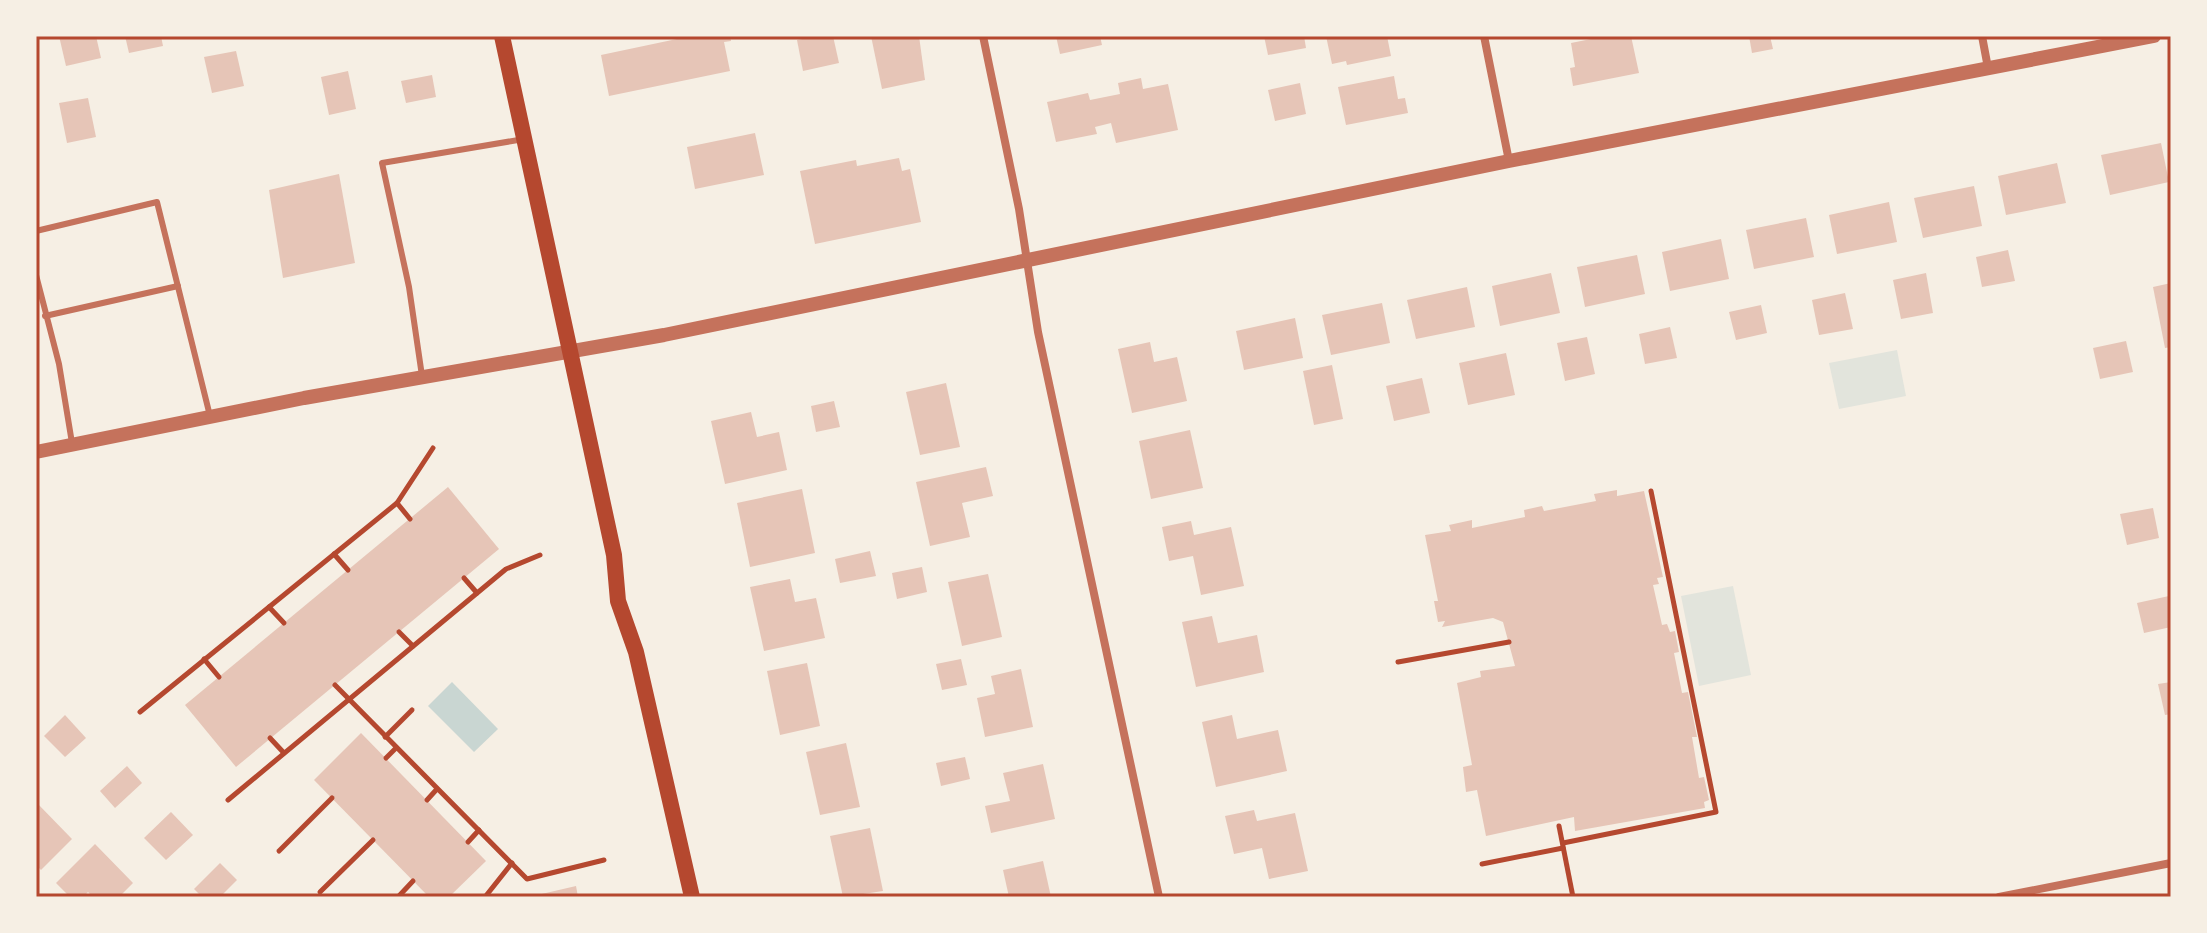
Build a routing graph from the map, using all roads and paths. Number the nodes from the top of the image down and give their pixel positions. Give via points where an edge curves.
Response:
1 (502, 36) edge
2 (983, 36) edge
3 (1484, 36) edge
4 (1982, 36) edge
5 (2154, 36) edge
6 (1988, 68) junction
7 (524, 139) junction
8 (1509, 161) junction
9 (36, 231) edge
10 (1027, 262) junction
11 (36, 275) edge
12 (178, 286) junction
13 (45, 316) junction
14 (569, 351) junction
15 (422, 378) junction
16 (210, 416) junction
17 (73, 444) junction
18 (433, 448) dead end
19 (36, 452) edge
20 (1651, 491) dead end
21 (397, 503) junction
22 (410, 519) dead end
23 (334, 554) junction
24 (540, 555) dead end
25 (348, 570) dead end
26 (464, 578) dead end
27 (477, 593) junction
28 (269, 607) junction
29 (284, 623) dead end
30 (399, 632) dead end
31 (1509, 642) dead end
32 (413, 646) junction
33 (204, 659) junction
34 (1398, 662) dead end
35 (219, 677) dead end
36 (335, 685) dead end
37 (348, 700) junction
38 (412, 710) dead end
39 (140, 712) dead end
40 (385, 737) junction
41 (270, 738) dead end
42 (396, 748) junction
43 (284, 753) junction
44 (386, 758) dead end
45 (437, 789) junction
46 (332, 798) dead end
47 (228, 800) dead end
48 (427, 800) dead end
49 (1559, 826) dead end
50 (479, 830) junction
51 (373, 840) dead end
52 (468, 842) dead end
53 (1563, 846) junction
54 (279, 851) dead end
55 (604, 860) dead end
56 (512, 863) junction
57 (2171, 863) edge
58 (1482, 864) dead end
59 (413, 881) dead end
60 (320, 892) dead end
61 (398, 897) edge
62 (485, 897) edge
63 (692, 897) edge
64 (1159, 897) edge
65 (1573, 897) edge
66 (1999, 897) edge

1 - 7 main road
2 - 10 street
3 - 8 street
4 - 6 street
5 - 6 street
6 - 8 street
7 - 14 main road
7 - 15 lane via 382,163
8 - 10 street
9 - 12 lane via 157,202
10 - 14 street
10 - 64 street
11 - 13 lane
12 - 13 lane
12 - 16 lane
13 - 17 lane
14 - 15 street
14 - 63 main road via 614,555 618,601 636,652
15 - 16 street
16 - 17 street
17 - 19 street
18 - 21 path
20 - 53 path via 1716,812
21 - 22 path
21 - 23 path
23 - 25 path
23 - 28 path
24 - 27 path via 506,569
26 - 27 path
27 - 32 path
28 - 29 path
28 - 33 path
30 - 32 path
31 - 34 path
32 - 37 path
33 - 35 path
33 - 39 path
36 - 37 path
37 - 40 path
37 - 43 path
38 - 40 path
40 - 42 path
41 - 43 path
42 - 44 path
42 - 45 path
43 - 47 path
45 - 48 path
45 - 50 path
46 - 54 path
49 - 53 path
50 - 52 path
50 - 56 path
51 - 60 path
53 - 58 path
53 - 65 path
55 - 56 path via 527,879
56 - 62 path
57 - 66 street
59 - 61 path

